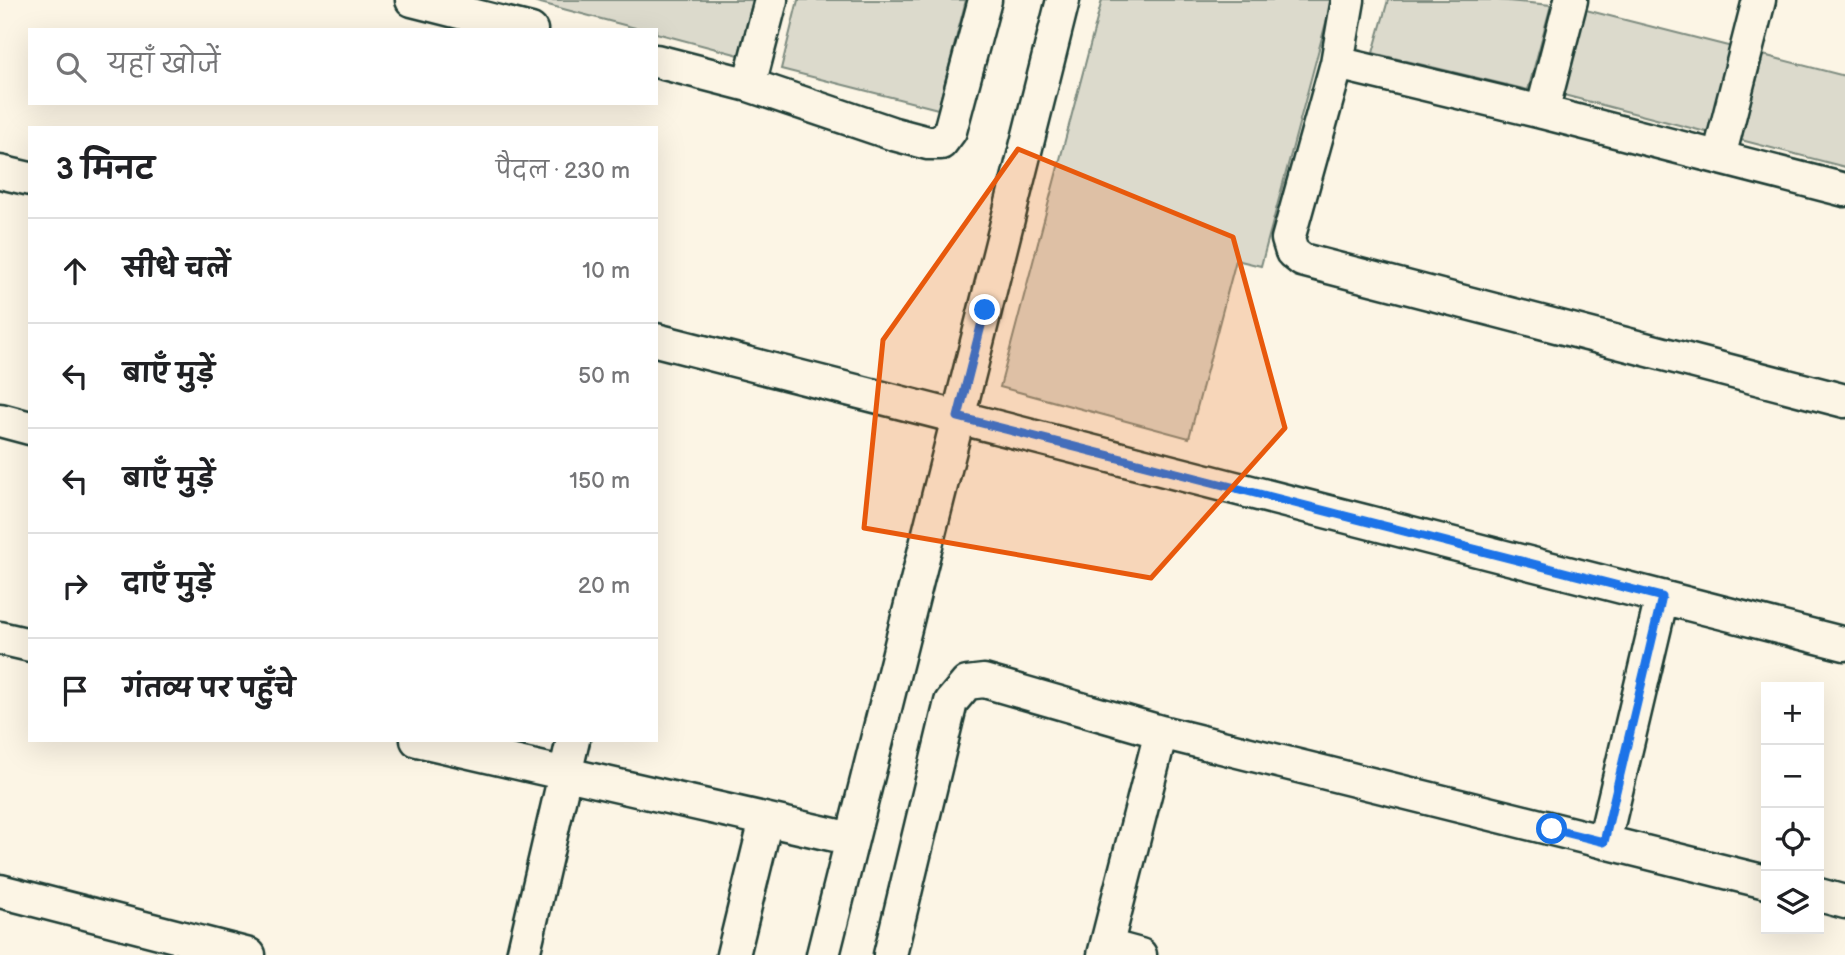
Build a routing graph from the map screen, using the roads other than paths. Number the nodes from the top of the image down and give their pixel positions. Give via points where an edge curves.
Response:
1 (412, 0) edge
2 (771, 0) edge
3 (985, 0) edge
4 (1063, 0) edge
5 (1348, 0) edge
6 (1571, 0) edge
7 (1759, 0) edge
8 (523, 28) edge
9 (658, 62) edge
10 (1337, 64) junction
11 (749, 85) junction
12 (1542, 112) junction
13 (1719, 157) junction
14 (0, 172) edge
15 (28, 179) edge
16 (1845, 190) edge
17 (658, 341) edge
18 (1845, 401) edge
19 (958, 417) junction
20 (0, 420) edge
21 (28, 427) edge
22 (1662, 597) junction
23 (0, 638) edge
24 (1845, 644) edge
25 (28, 645) edge
26 (1161, 732) junction
27 (425, 742) edge
28 (572, 742) edge
29 (564, 776) junction
30 (766, 820) junction
31 (852, 839) junction
32 (1604, 842) junction
33 (1761, 881) edge
34 (0, 891) edge
35 (1824, 896) edge
36 (1845, 902) edge
37 (1106, 951) edge
38 (248, 955) edge
39 (523, 955) edge
40 (733, 955) edge
41 (823, 955) edge
42 (890, 955) edge
43 (1140, 955) edge

1 - 8 street
2 - 11 street
3 - 11 street via 950,131 941,143 894,134
4 - 19 street
5 - 10 street
6 - 12 street
7 - 13 street
9 - 11 street
10 - 12 street
10 - 18 street via 1288,239 1302,260
12 - 13 street
13 - 16 street
14 - 15 street
17 - 19 street
19 - 22 street
19 - 31 street
20 - 21 street
22 - 24 street
22 - 32 street
23 - 25 street
26 - 32 street
26 - 37 street
26 - 42 street via 984,681 967,683 957,691
27 - 29 street
28 - 29 street
29 - 30 street
29 - 39 street
30 - 31 street
30 - 40 street
31 - 41 street
32 - 33 street
34 - 38 street
35 - 36 street
37 - 43 street

